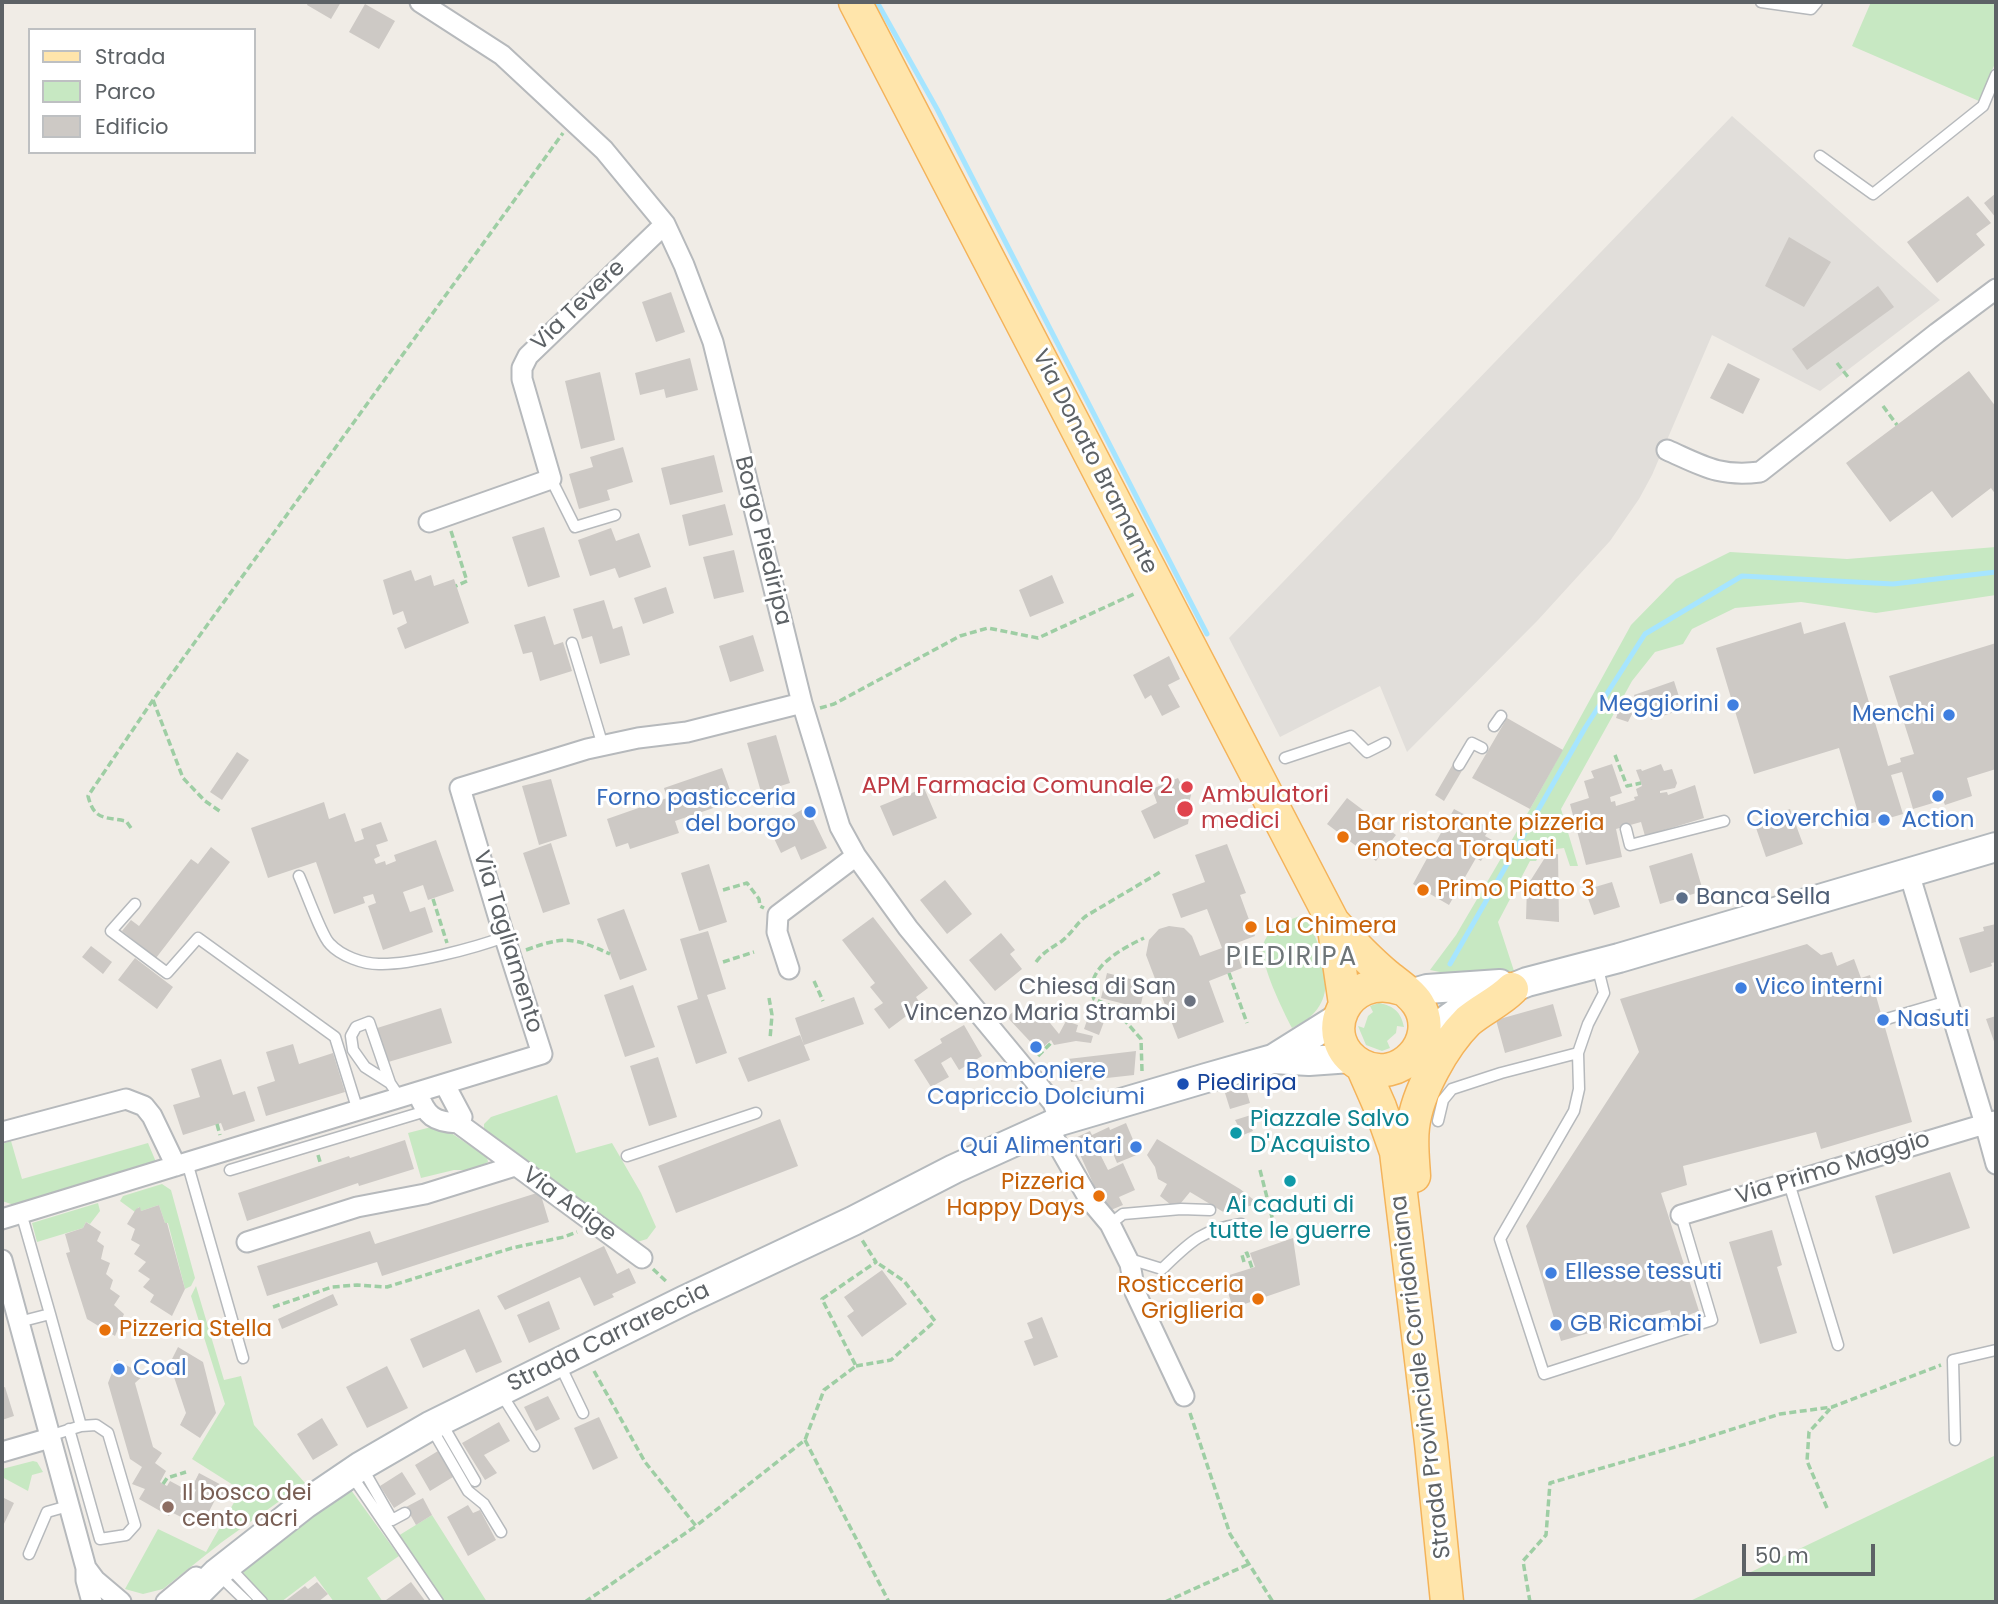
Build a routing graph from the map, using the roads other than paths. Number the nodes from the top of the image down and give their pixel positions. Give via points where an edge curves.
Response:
1 (420, 2) edge
2 (855, 2) edge
3 (1761, 2) edge
4 (1818, 2) edge
5 (1996, 75) edge
6 (1820, 156) dead end
7 (665, 224) junction
8 (1996, 289) edge
9 (1667, 450) dead end
10 (551, 479) junction
11 (615, 514) dead end
12 (438, 519) road end
13 (572, 643) dead end
14 (803, 708) junction
15 (1501, 716) dead end
16 (1494, 726) dead end
17 (1385, 743) dead end
18 (603, 746) junction
19 (1482, 748) dead end
20 (1285, 758) dead end
21 (1459, 765) dead end
22 (1724, 821) dead end
23 (1626, 829) dead end
24 (1996, 847) edge
25 (856, 856) junction
26 (1909, 873) junction
27 (299, 876) dead end
28 (135, 904) dead end
29 (1333, 922) junction
30 (507, 946) junction
31 (1597, 964) junction
32 (789, 969) dead end
33 (1520, 986) junction
34 (1406, 992) junction
35 (1948, 1001) junction
36 (1342, 1011) junction
37 (1883, 1020) dead end
38 (1418, 1047) junction
39 (1578, 1053) junction
40 (1273, 1059) junction
41 (1357, 1062) junction
42 (445, 1085) junction
43 (409, 1096) junction
44 (358, 1111) junction
45 (756, 1113) dead end
46 (1438, 1121) dead end
47 (1991, 1122) edge
48 (458, 1123) junction
49 (1054, 1123) junction
50 (2, 1132) edge
51 (1396, 1152) junction
52 (627, 1156) dead end
53 (181, 1164) junction
54 (1996, 1164) edge
55 (515, 1166) junction
56 (230, 1170) dead end
57 (1788, 1183) junction
58 (1210, 1210) dead end
59 (1681, 1216) joint
60 (2, 1219) edge
61 (24, 1223) dead end
62 (1110, 1224) junction
63 (1241, 1224) dead end
64 (247, 1242) dead end
65 (642, 1258) road end
66 (2, 1260) edge
67 (1130, 1264) junction
68 (50, 1314) junction
69 (19, 1322) junction
70 (1838, 1345) dead end
71 (1996, 1350) edge
72 (571, 1356) junction
73 (243, 1358) dead end
74 (500, 1391) junction
75 (1184, 1396) road end
76 (583, 1413) dead end
77 (435, 1423) junction
78 (81, 1426) junction
79 (69, 1429) junction
80 (50, 1437) junction
81 (1955, 1440) dead end
82 (1431, 1443) junction
83 (534, 1447) dead end
84 (2, 1452) edge
85 (355, 1469) junction
86 (475, 1481) dead end
87 (91, 1507) junction
88 (70, 1509) junction
89 (405, 1513) dead end
90 (501, 1532) dead end
91 (29, 1554) dead end
92 (86, 1568) junction
93 (222, 1569) junction
94 (92, 1602) edge
95 (121, 1602) edge
96 (166, 1602) edge
97 (188, 1602) edge
98 (247, 1602) edge
99 (262, 1602) edge
100 (438, 1602) edge
101 (1447, 1602) edge

1 - 7 street, Borgo Piediripa via 502,55 604,150
2 - 29 main road, Via Donato Bramante
3 - 4 lane via 1811,9
5 - 6 lane via 1983,106 1873,194
7 - 10 street, Via Tevere via 528,356 522,379
7 - 14 street, Borgo Piediripa via 713,342
8 - 9 street via 1760,472 1716,472
10 - 11 lane via 575,527
10 - 12 street
13 - 18 lane
14 - 18 street, Via Tagliamento
14 - 25 street, Borgo Piediripa via 836,815
15 - 16 lane
17 - 20 lane via 1367,752 1351,736
18 - 30 street, Via Tagliamento via 460,788
19 - 21 lane via 1472,743
22 - 23 lane via 1630,845
24 - 26 main road
25 - 32 street via 778,915 777,932
25 - 49 street, Borgo Piediripa via 908,928 1053,1103
26 - 31 main road
26 - 35 street
27 - 30 lane via 329,944 355,960 378,964 488,943
28 - 44 lane via 111,930 167,973 198,938 335,1037
29 - 34 main road, Via Donato Bramante
29 - 36 main road, Via Donato Bramante
30 - 42 street, Via Tagliamento via 542,1054
31 - 33 main road
31 - 39 lane via 1604,993
33 - 34 main road
33 - 38 main road via 1463,1008
33 - 82 main road via 1471,1018 1454,1036 1419,1102 1413,1124
34 - 36 main road via 1377,984 1353,995
34 - 38 main road via 1423,1013
35 - 37 lane
35 - 47 street
36 - 40 main road
36 - 41 main road via 1339,1032 1343,1046
38 - 41 main road via 1400,1066 1388,1070
38 - 51 main road, Strada Provinciale Corridoniana
39 - 46 lane via 1452,1089 1443,1100
39 - 59 lane via 1574,1111 1500,1239 1544,1374 1712,1320
40 - 41 main road
40 - 49 main road, Strada Carrareccia
41 - 51 main road, Strada Provinciale Corridoniana
42 - 43 street, Via Tagliamento
42 - 48 street via 462,1118
43 - 43 lane via 365,1067 353,1050 351,1036 356,1027 369,1022
43 - 44 street, Via Tagliamento
43 - 48 street, Via Adige via 438,1121
43 - 56 lane
44 - 53 street, Via Tagliamento
45 - 52 lane
47 - 54 street
47 - 57 street, Via Primo Maggio
48 - 55 street, Via Adige
49 - 62 street, Borgo Piediripa via 1089,1199
49 - 72 main road, Strada Carrareccia
50 - 53 street via 126,1099 144,1106
51 - 82 main road, Strada Provinciale Corridoniana
53 - 60 street, Via Tagliamento
53 - 73 lane
55 - 64 street via 425,1195 357,1207
55 - 65 street, Via Adige
57 - 59 street, Via Primo Maggio
57 - 70 lane
58 - 62 lane via 1123,1214
61 - 68 lane
62 - 67 street, Borgo Piediripa
63 - 67 lane via 1218,1227 1193,1238 1162,1269 1136,1261
66 - 69 street
67 - 75 street, Borgo Piediripa via 1135,1292
68 - 69 lane
68 - 78 lane
69 - 80 street
71 - 81 lane via 1953,1360
72 - 74 main road, Strada Carrareccia
72 - 76 lane
74 - 77 main road, Strada Carrareccia
74 - 83 lane
77 - 85 main road, Strada Carrareccia
77 - 86 lane
77 - 90 lane via 468,1491 484,1504
78 - 79 lane
78 - 87 lane via 96,1425 108,1433 135,1525 126,1535 100,1539
79 - 80 lane
79 - 87 lane
80 - 84 street
80 - 88 street
82 - 101 main road, Strada Provinciale Corridoniana
85 - 89 lane via 392,1520
85 - 93 main road, Strada Carrareccia
85 - 100 lane
87 - 88 lane
88 - 91 lane via 47,1512
88 - 92 street
92 - 94 street
92 - 95 street
93 - 96 street via 199,1575
93 - 97 main road, Strada Carrareccia
93 - 98 lane
93 - 99 lane

